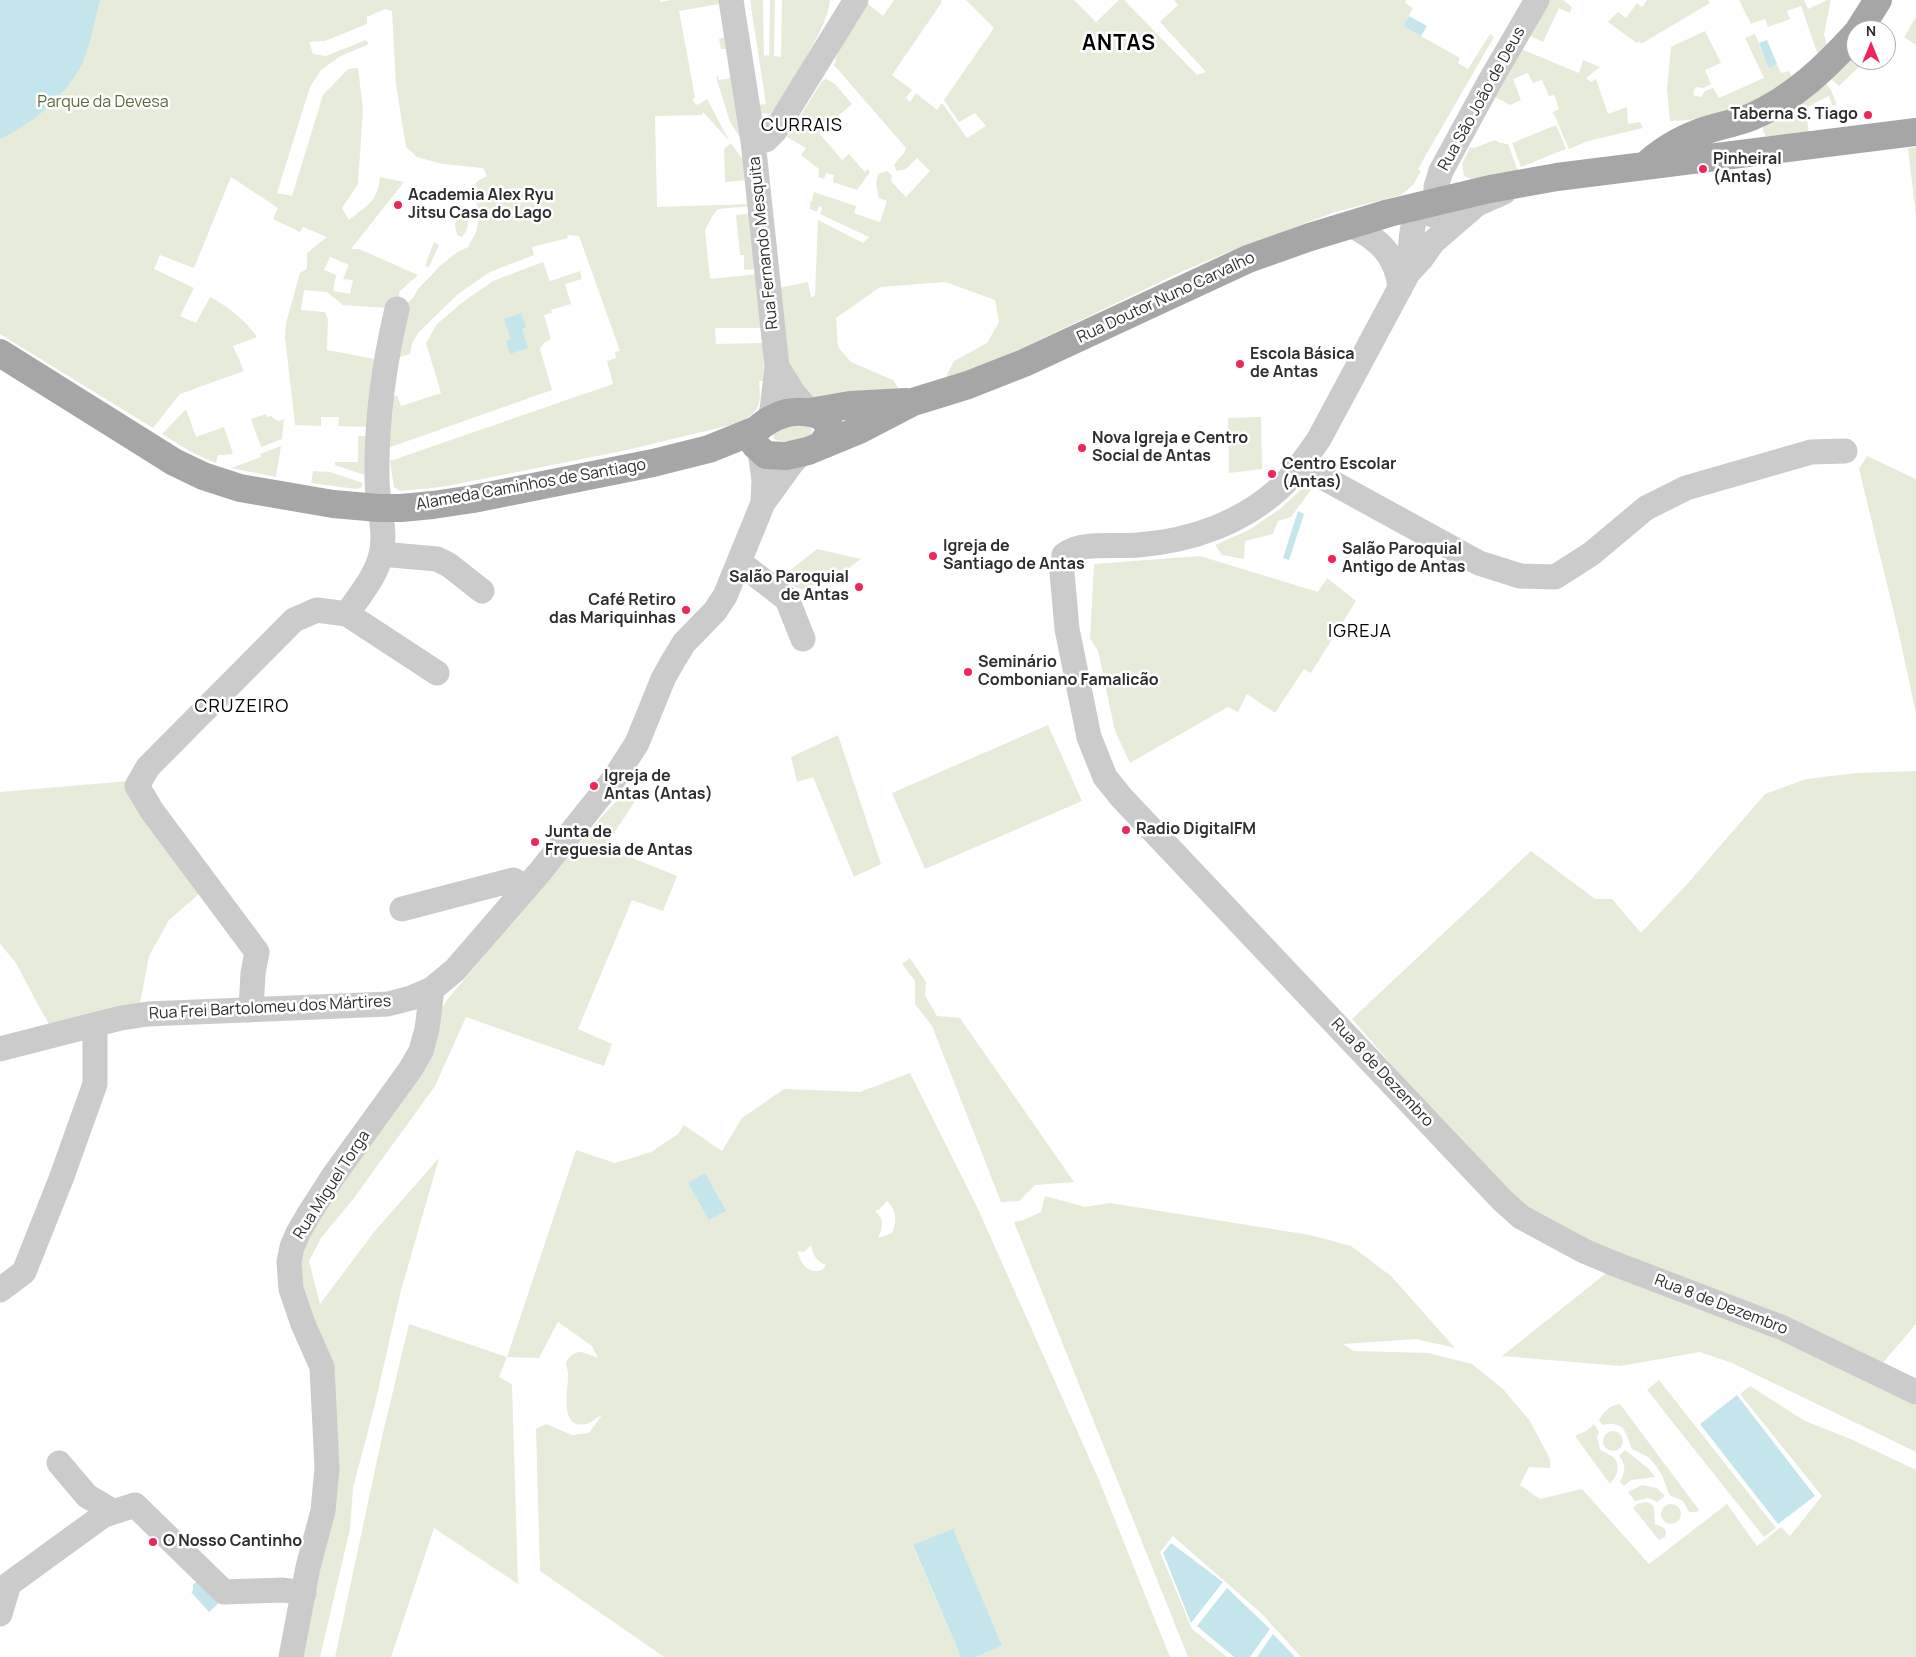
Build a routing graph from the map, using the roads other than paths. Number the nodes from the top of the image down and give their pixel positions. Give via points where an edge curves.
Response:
1 (730, 0) edge
2 (856, 0) edge
3 (1537, 0) edge
4 (1878, 0) edge
5 (1865, 20) edge
6 (1846, 45) edge
7 (1751, 117) junction
8 (1710, 129) junction
9 (1916, 132) edge
10 (754, 141) junction
11 (1747, 153) junction
12 (1704, 158) junction
13 (1645, 166) junction
14 (1521, 183) junction
15 (1430, 203) junction
16 (1349, 224) junction
17 (1433, 242) junction
18 (1404, 281) junction
19 (397, 309) dead end
20 (0, 353) edge
21 (777, 367) junction
22 (913, 402) junction
23 (810, 412) junction
24 (761, 434) junction
25 (812, 448) junction
26 (1845, 451) dead end
27 (1302, 463) junction
28 (763, 503) junction
29 (379, 508) junction
30 (381, 554) junction
31 (739, 562) junction
32 (482, 591) dead end
33 (347, 614) junction
34 (803, 639) dead end
35 (438, 673) dead end
36 (527, 887) junction
37 (402, 909) dead end
38 (432, 989) junction
39 (252, 1010) junction
40 (95, 1025) junction
41 (0, 1049) edge
42 (0, 1290) edge
43 (1916, 1392) edge
44 (59, 1463) dead end
45 (114, 1512) junction
46 (304, 1593) junction
47 (0, 1614) edge
48 (291, 1657) edge

1 - 10 street, Rua Fernando Mesquita
2 - 10 street via 775,131 766,140
3 - 15 street, Rua São João de Deus via 1441,171
4 - 5 main road
6 - 7 main road via 1800,88
7 - 8 main road
7 - 11 main road via 1747,126
8 - 12 main road via 1704,139
8 - 13 main road via 1680,141
9 - 11 main road
10 - 21 street, Rua Fernando Mesquita
11 - 12 main road
12 - 13 main road
13 - 14 main road
14 - 15 main road
14 - 17 street via 1477,204
15 - 16 main road, Rua Doutor Nuno Carvalho
15 - 17 street via 1434,215
15 - 18 street via 1416,212
16 - 18 street via 1365,232 1388,252
16 - 22 main road, Rua Doutor Nuno Carvalho via 1248,259 1024,363
17 - 18 street
18 - 27 street via 1319,439
19 - 29 street via 387,357 378,432
20 - 29 main road, Alameda Caminhos de Santiago via 203,476 240,488 333,504
21 - 23 street, Rua Fernando Mesquita
21 - 24 street, Rua Fernando Mesquita via 772,410
22 - 23 main road, Rua Doutor Nuno Carvalho via 850,405
22 - 25 main road, Rua Doutor Nuno Carvalho via 859,430
23 - 24 main road, Rua Doutor Nuno Carvalho via 788,413
23 - 25 main road via 828,422 826,439
24 - 25 main road, Rua Doutor Nuno Carvalho via 773,456 786,456
24 - 28 street, Rua Frei Bartolomeu dos Mártires
24 - 29 main road, Alameda Caminhos de Santiago via 643,465 473,499
25 - 28 street, Rua Frei Bartolomeu dos Mártires via 792,463
26 - 27 street via 1811,452 1686,488 1646,508 1591,554 1555,577 1520,576 1479,563
27 - 43 street, Rua 8 de Dezembro via 1264,501 1217,527 1168,542 1082,547 1064,555 1062,572 1067,629 1089,737 1105,777 1502,1200 1522,1217 1584,1251 1784,1328
28 - 31 street, Rua Frei Bartolomeu dos Mártires
29 - 30 street via 384,526
30 - 32 street via 437,559
30 - 33 street via 376,570
31 - 34 street via 787,600
31 - 36 street, Rua Frei Bartolomeu dos Mártires via 725,596 684,643 673,661 628,759
33 - 35 street
33 - 39 street via 318,610 294,620 148,767 137,786 257,952
36 - 37 street via 513,880
36 - 38 street, Rua Frei Bartolomeu dos Mártires via 455,970
38 - 39 street, Rua Frei Bartolomeu dos Mártires via 388,1004
38 - 46 street, Rua Miguel Torga via 427,1029 418,1057 334,1175 292,1246 289,1262 291,1289 322,1367 327,1461 323,1511
39 - 40 street, Rua Frei Bartolomeu dos Mártires via 148,1014
40 - 41 street, Rua Frei Bartolomeu dos Mártires
40 - 42 street via 95,1084 61,1179 24,1272
44 - 45 street via 87,1496
45 - 46 street via 134,1505 224,1592 283,1590
45 - 47 street via 104,1515 9,1584
46 - 48 street, Rua Miguel Torga

